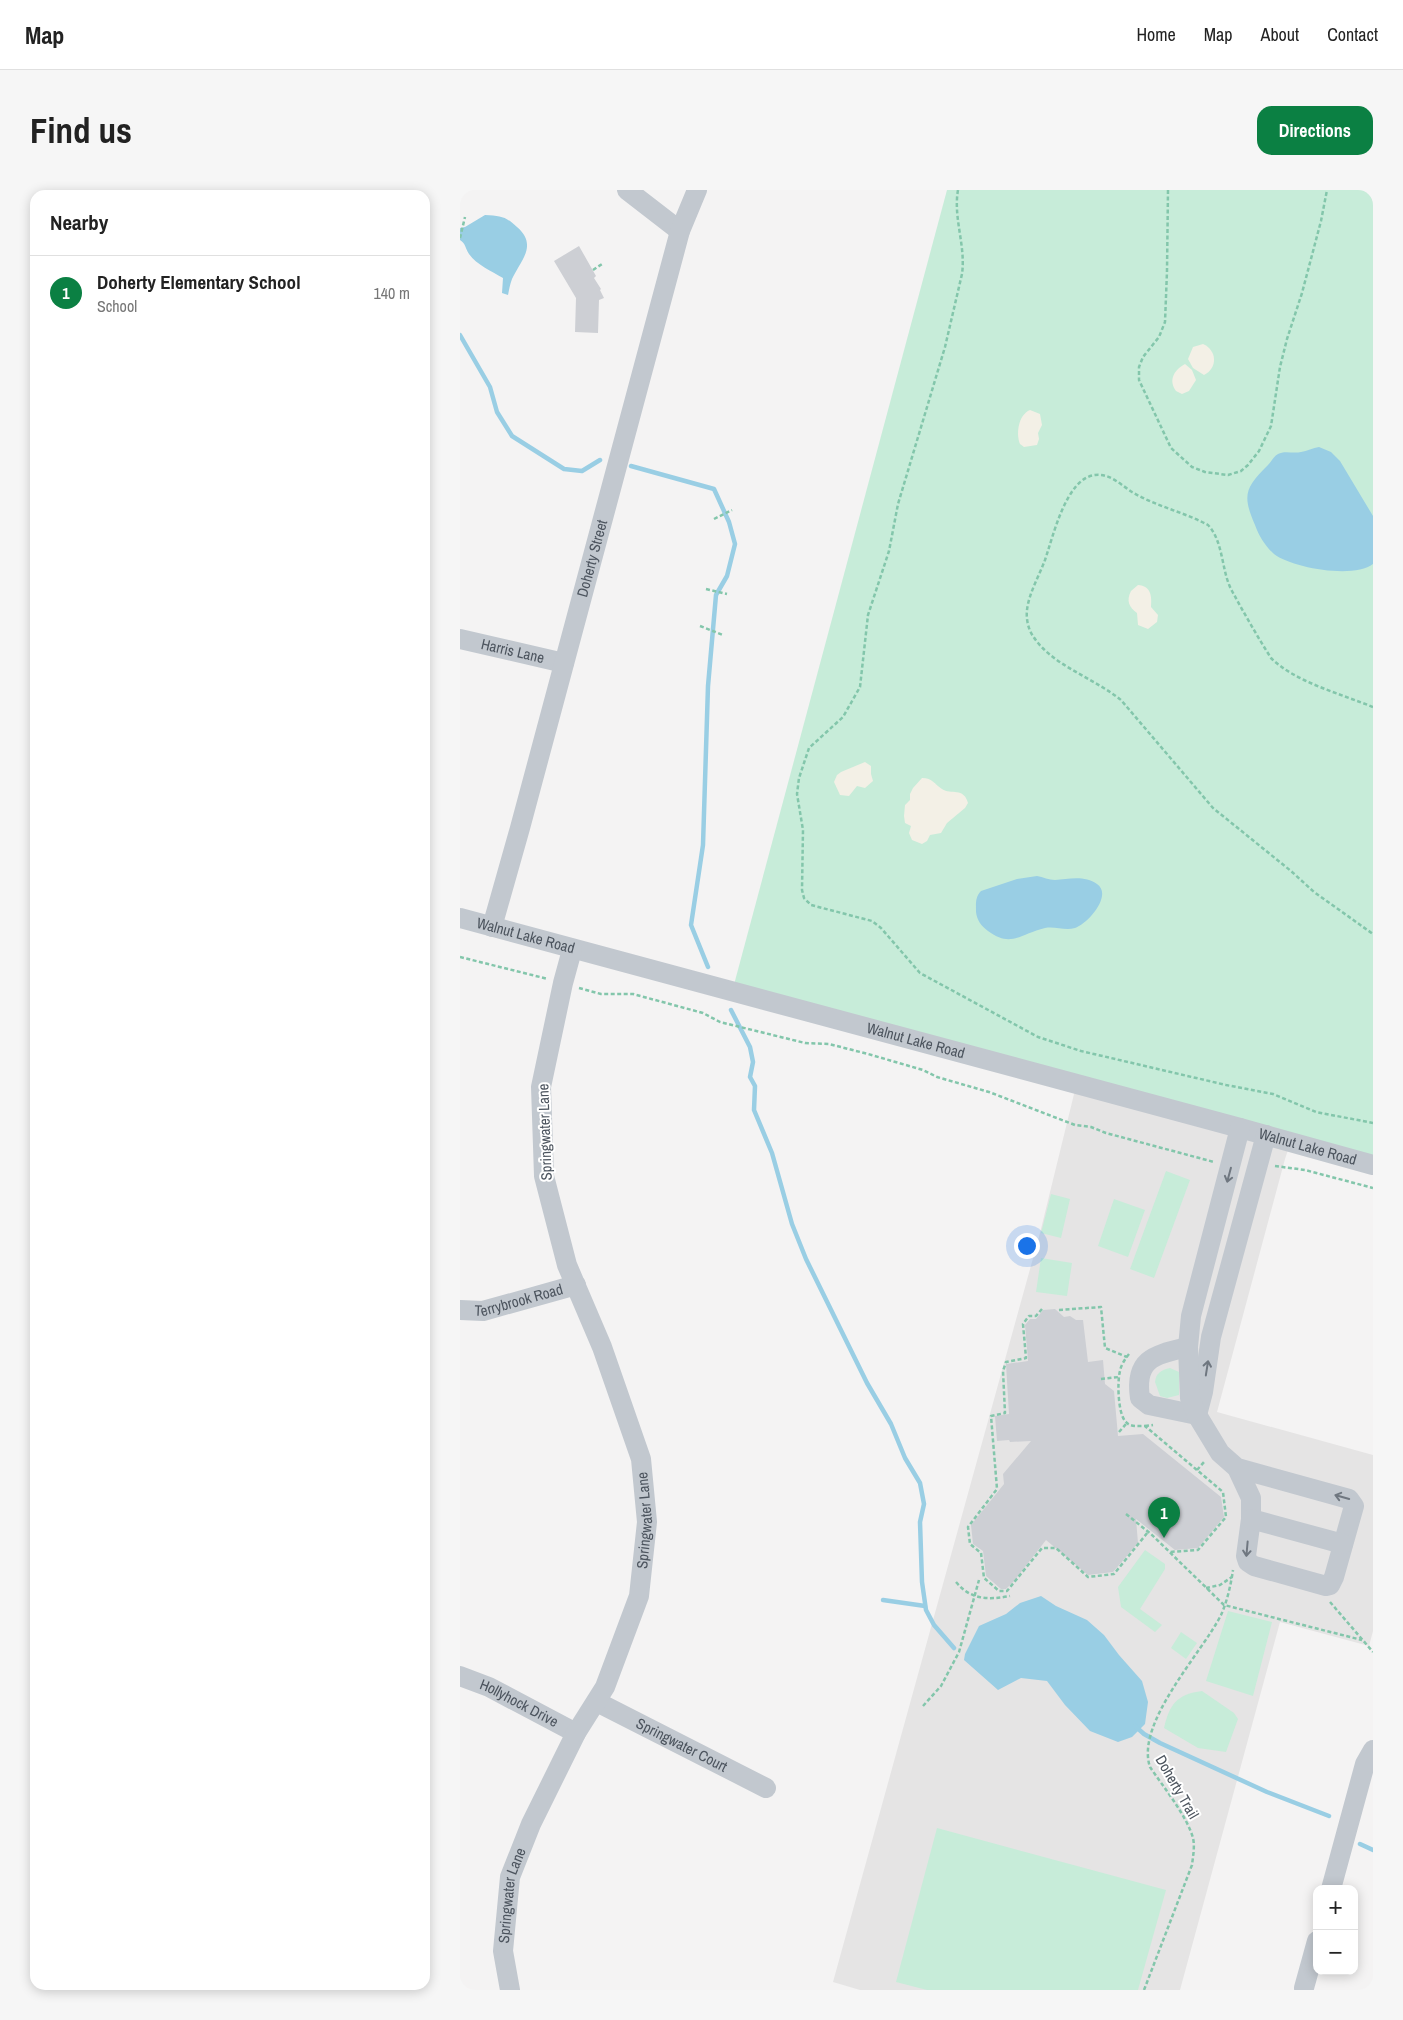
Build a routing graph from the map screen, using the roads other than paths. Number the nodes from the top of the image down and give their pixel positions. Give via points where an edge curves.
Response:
1 (627, 190) edge
2 (697, 190) edge
3 (680, 231) junction
4 (460, 639) edge
5 (564, 663) junction
6 (460, 918) edge
7 (492, 926) junction
8 (572, 950) junction
9 (1240, 1128) junction
10 (1266, 1135) junction
11 (1373, 1165) edge
12 (576, 1285) junction
13 (460, 1310) edge
14 (1188, 1347) junction
15 (1197, 1416) junction
16 (1237, 1468) junction
17 (1251, 1519) junction
18 (1343, 1544) junction
19 (460, 1676) edge
20 (597, 1702) junction
21 (576, 1733) junction
22 (1373, 1750) edge
23 (766, 1788) dead end
24 (1332, 1885) edge
25 (1313, 1955) edge
26 (1304, 1988) dead end
27 (510, 1990) edge

1 - 3 street
2 - 3 street, Doherty Street
3 - 5 street, Doherty Street
4 - 5 street, Harris Lane
5 - 7 street, Doherty Street
6 - 7 street, Walnut Lake Road
7 - 8 street, Walnut Lake Road
8 - 9 street, Walnut Lake Road
8 - 12 street, Springwater Lane via 541,1087 544,1176 567,1265
9 - 10 street, Walnut Lake Road
9 -> 14 street via 1192,1316
10 - 11 street, Walnut Lake Road
15 -> 10 street via 1212,1337
12 - 13 street, Terrybrook Road via 484,1311
12 - 20 street, Springwater Lane via 602,1347 641,1459 647,1522 639,1596
14 - 15 street via 1190,1398
14 - 15 street via 1161,1353 1151,1359 1138,1377 1138,1387 1140,1398 1149,1405
15 - 16 street via 1220,1453
16 - 17 street via 1251,1498
18 -> 16 street via 1354,1506 1350,1499
17 - 18 street
17 -> 18 street via 1248,1562 1326,1586 1334,1577
19 - 21 street, Hollyhock Drive via 489,1687
20 - 21 street, Springwater Lane
20 - 23 street, Springwater Court
21 - 27 street, Springwater Lane via 531,1824 510,1877 503,1951
22 - 24 street via 1366,1764
25 - 26 street

